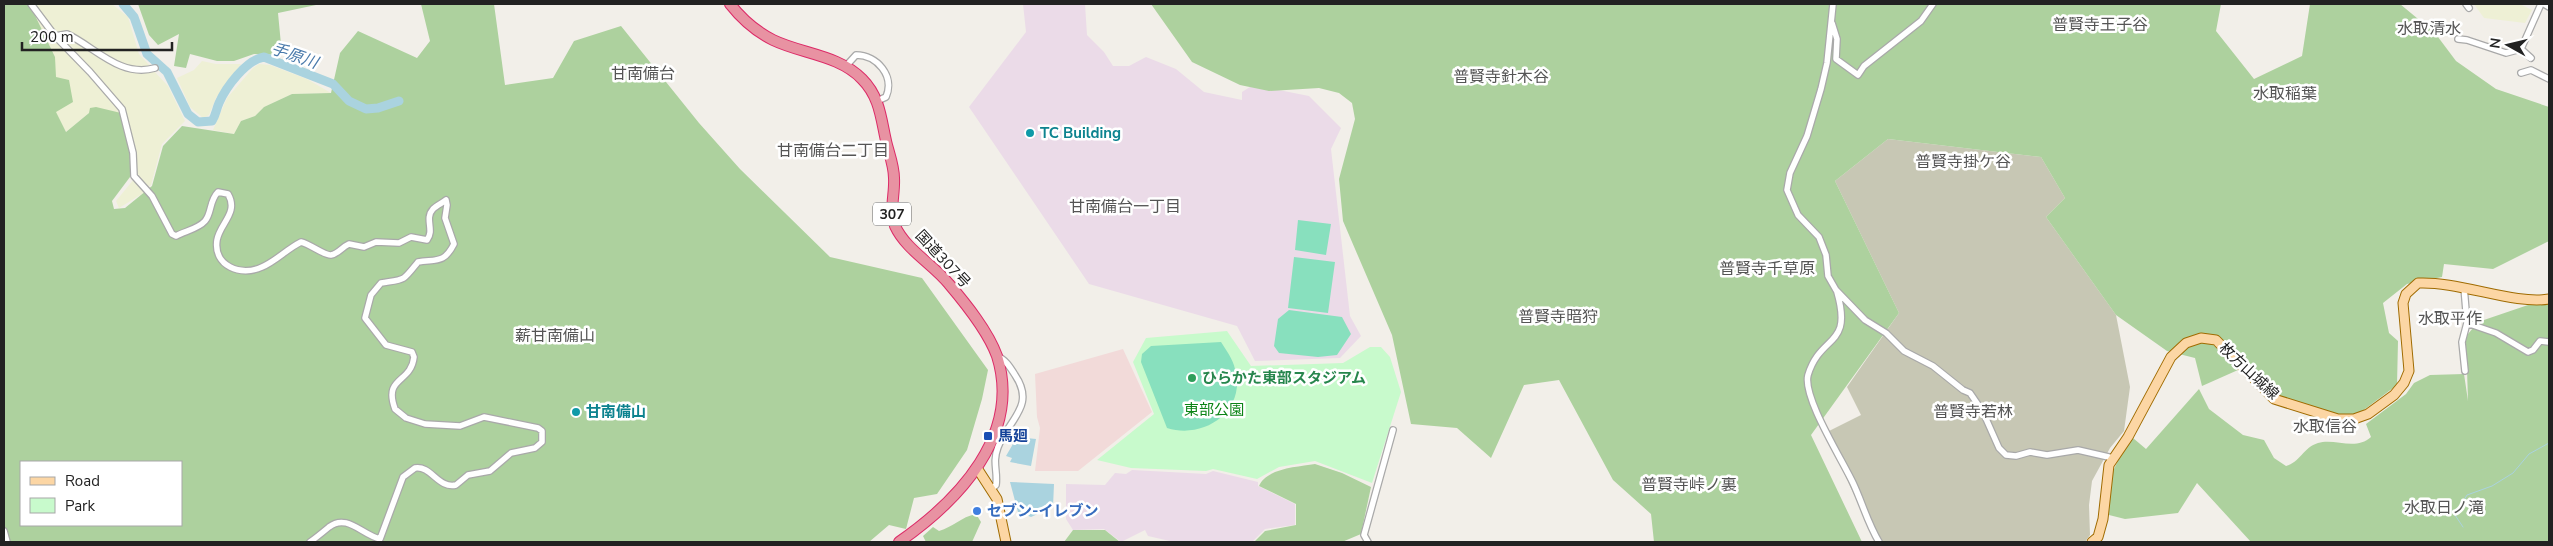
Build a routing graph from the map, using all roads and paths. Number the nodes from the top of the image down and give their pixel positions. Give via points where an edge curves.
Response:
1 (31, 4) edge
2 (730, 4) edge
3 (1833, 4) edge
4 (1934, 4) edge
5 (2543, 4) edge
6 (2549, 8) edge
7 (1832, 23) junction
8 (55, 36) junction
9 (2458, 40) dead end
10 (2521, 49) junction
11 (2531, 58) dead end
12 (846, 66) junction
13 (155, 68) dead end
14 (2521, 73) dead end
15 (2549, 78) edge
16 (877, 101) junction
17 (2464, 287) junction
18 (1836, 290) junction
19 (2549, 299) edge
20 (2467, 322) junction
21 (2549, 342) edge
22 (996, 356) junction
23 (2465, 370) dead end
24 (1393, 430) dead end
25 (2113, 458) junction
26 (977, 468) junction
27 (992, 489) junction
28 (4, 531) edge
29 (7, 542) edge
30 (310, 542) edge
31 (899, 542) edge
32 (1006, 542) edge
33 (1368, 542) edge
34 (1878, 542) edge
35 (2092, 542) edge

1 - 8 street
2 - 12 highway, 国道307号 / 307 via 773,40
3 - 7 street
4 - 7 street via 1921,21 1864,66 1858,75 1836,59 1837,39
5 - 6 street
5 - 10 street
7 - 18 street via 1820,96 1790,173 1787,190 1798,214 1819,237 1826,255 1828,276
8 - 13 street via 68,34 104,59 135,70
8 - 30 street via 122,109 134,153 134,176 152,196 172,234 176,236 197,228 206,220 211,198 218,192 228,194 232,207 219,234 217,248 227,266 236,271 261,268 301,242 332,255 349,244 364,247 376,242 399,243 411,237 427,240 431,233 429,217 432,210 446,200 445,218 454,244 452,248 437,261 418,262 403,279 381,283 371,295 366,312 366,322 386,345 412,352 414,357 407,374 391,389 395,409 403,416 425,424 460,426 484,417 538,428 542,431 542,442 535,448 511,453 490,471 468,476 456,485 445,485 425,470 415,468 403,477 380,539 370,537 347,522 339,522
9 - 10 street via 2468,40 2506,54
10 - 11 street
12 - 16 highway, 国道307号 / 307 via 864,81
12 - 16 street via 851,58 860,55 881,67 888,79 888,92 886,97
14 - 15 street via 2531,70
16 - 22 highway, 国道307号 / 307 via 894,174 892,209 896,228 948,283 985,334
17 - 19 main road, 枚方山城線
17 - 20 street
17 - 25 main road, 枚方山城線 via 2418,282 2406,294 2403,303 2408,371 2404,383 2394,395 2368,414 2354,419 2338,419 2274,399 2216,340 2201,338 2186,343 2171,357 2128,437
18 - 25 street via 1865,320 1904,350 1934,366 1970,393 1984,412 1999,448 2006,455 2030,452 2047,455 2078,450
18 - 34 street via 1843,316 1841,327 1812,367 1808,383 1822,424 1852,481
20 - 21 street via 2496,333 2528,352 2534,350 2540,341
20 - 23 street via 2462,342
22 - 26 highway, 国道307号 / 307 via 1002,387 1001,414
22 - 27 street via 1012,369 1022,385 1024,396 1022,408 998,448 994,468 996,485
24 - 33 street via 1364,535
25 - 35 main road, 枚方山城線 via 2106,473 2103,519 2098,537
26 - 27 main road
26 - 31 highway, 国道307号 / 307 via 944,508
27 - 32 main road via 1000,509
28 - 29 street

